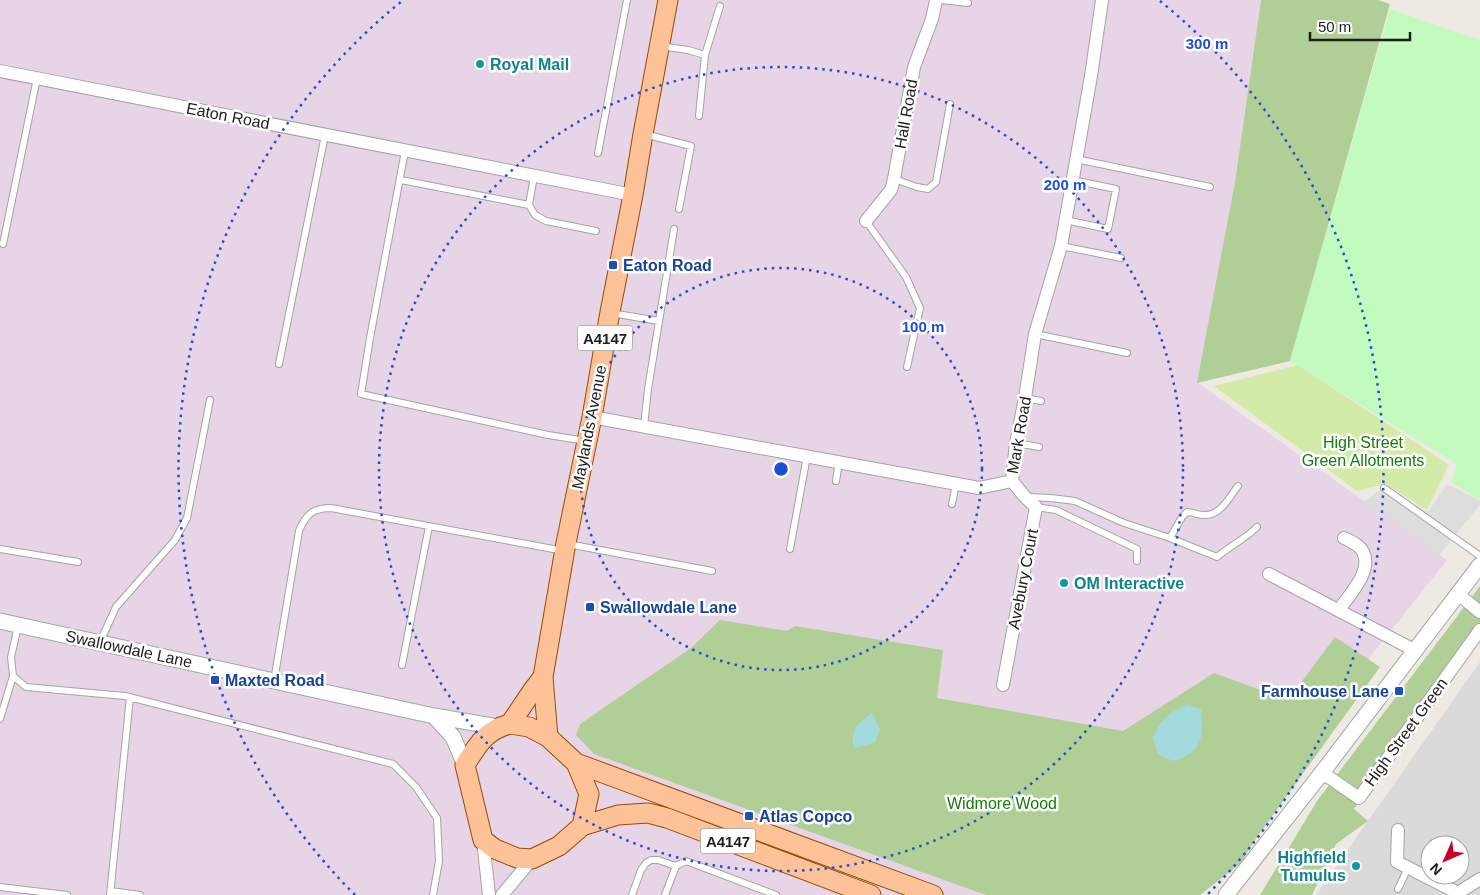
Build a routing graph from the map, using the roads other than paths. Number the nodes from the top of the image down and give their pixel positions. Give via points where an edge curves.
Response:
1 (627, 0) edge
2 (668, 0) edge
3 (936, 0) edge
4 (942, 0) edge
5 (1102, 0) edge
6 (968, 3) dead end
7 (720, 6) dead end
8 (659, 46) junction
9 (705, 55) junction
10 (0, 71) edge
11 (37, 78) junction
12 (950, 104) dead end
13 (699, 116) dead end
14 (643, 134) junction
15 (325, 135) junction
16 (405, 151) junction
17 (598, 152) dead end
18 (1076, 158) junction
19 (534, 176) junction
20 (894, 179) junction
21 (400, 180) junction
22 (1072, 180) junction
23 (1210, 187) dead end
24 (634, 195) junction
25 (529, 205) junction
26 (679, 209) dead end
27 (1065, 220) junction
28 (866, 221) joint
29 (674, 229) dead end
30 (596, 230) dead end
31 (3, 244) dead end
32 (1061, 246) junction
33 (1121, 258) dead end
34 (610, 312) junction
35 (659, 321) junction
36 (1036, 334) junction
37 (1127, 353) dead end
38 (279, 364) dead end
39 (907, 367) dead end
40 (1025, 398) junction
41 (210, 400) dead end
42 (1041, 401) dead end
43 (592, 417) junction
44 (644, 426) junction
45 (587, 442) junction
46 (1016, 443) junction
47 (1039, 447) dead end
48 (807, 456) junction
49 (839, 462) junction
50 (836, 481) dead end
51 (1012, 481) junction
52 (956, 484) junction
53 (1238, 486) dead end
54 (1384, 488) dead end
55 (1025, 497) junction
56 (952, 504) dead end
57 (1036, 507) junction
58 (430, 526) junction
59 (1257, 526) dead end
60 (1170, 538) junction
61 (1344, 538) dead end
62 (566, 548) junction
63 (790, 548) dead end
64 (0, 549) edge
65 (1480, 556) edge
66 (1137, 561) dead end
67 (78, 562) dead end
68 (1480, 565) edge
69 (712, 571) dead end
70 (1269, 574) dead end
71 (1458, 594) junction
72 (1338, 610) junction
73 (1480, 612) edge
74 (0, 620) edge
75 (18, 624) junction
76 (1480, 630) edge
77 (100, 642) junction
78 (1416, 651) junction
79 (402, 665) dead end
80 (13, 676) junction
81 (544, 677) junction
82 (274, 680) junction
83 (1003, 685) dead end
84 (130, 697) junction
85 (434, 716) junction
86 (0, 718) edge
87 (504, 726) junction
88 (548, 737) junction
89 (576, 763) junction
90 (465, 765) junction
91 (1321, 774) junction
92 (582, 826) junction
93 (1398, 830) dead end
94 (483, 840) junction
95 (532, 859) junction
96 (676, 866) junction
97 (1408, 868) junction
98 (1480, 879) edge
99 (0, 887) edge
100 (1398, 889) dead end
101 (110, 893) edge
102 (1228, 894) edge
103 (1458, 894) edge
104 (67, 895) edge
105 (140, 895) edge
106 (433, 895) edge
107 (489, 895) edge
108 (502, 895) edge
109 (632, 895) edge
110 (665, 895) edge
111 (776, 895) edge
112 (872, 895) edge
113 (933, 895) edge

1 - 17 lane
2 - 8 main road, Maylands Avenue / A4147
3 - 20 street, Hall Road via 914,67
4 - 6 lane
5 - 18 street, Mark Road
7 - 9 lane
8 - 9 lane
8 - 14 main road, Maylands Avenue / A4147
9 - 13 lane
10 - 11 street, Eaton Road
11 - 15 street, Eaton Road
11 - 31 lane
12 - 20 lane via 936,182 928,190
14 - 24 main road, Maylands Avenue / A4147
14 - 26 lane via 691,146
15 - 16 street, Eaton Road
15 - 38 lane
16 - 19 street, Eaton Road
16 - 21 lane
18 - 22 street, Mark Road
18 - 23 lane
19 - 24 street, Eaton Road
19 - 25 lane
20 - 28 street, Hall Road via 891,190
21 - 25 lane
21 - 45 lane via 361,394
22 - 27 street, Mark Road
22 - 27 lane via 1116,189 1108,229
24 - 34 main road, Maylands Avenue / A4147
25 - 30 lane via 546,221
27 - 32 street, Mark Road
28 - 39 lane via 906,277 920,308
29 - 35 lane
32 - 33 lane
32 - 36 street, Mark Road
34 - 35 lane
34 - 43 main road, Maylands Avenue / A4147
35 - 44 lane
36 - 37 lane
36 - 40 street, Mark Road
40 - 42 lane
40 - 46 street, Mark Road
41 - 77 lane via 187,518 175,540 116,607
43 - 44 street, Mark Road
43 - 45 main road, Maylands Avenue / A4147
44 - 48 street, Mark Road
45 - 62 main road, Maylands Avenue / A4147
46 - 47 lane
46 - 51 street, Mark Road
48 - 49 street, Mark Road
48 - 63 lane
49 - 50 lane
49 - 52 street, Mark Road
51 - 52 street, Mark Road via 979,488
51 - 55 street, Avebury Court
52 - 56 lane
53 - 60 lane via 1218,511 1206,516 1187,512
54 - 65 lane
55 - 57 street, Avebury Court
55 - 60 lane via 1075,501 1124,523
57 - 66 lane via 1056,510 1137,549
57 - 83 street, Avebury Court
58 - 62 lane
58 - 79 lane
58 - 82 lane via 331,508 319,508 310,513 299,531
59 - 60 lane via 1217,557
61 - 72 street via 1363,551 1366,564 1365,572
62 - 69 lane
62 - 81 main road, Maylands Avenue / A4147
64 - 67 lane
68 - 71 street
70 - 72 street
71 - 73 street
71 - 78 street
72 - 78 street
74 - 75 street, Swallowdale Lane
75 - 77 street, Swallowdale Lane
75 - 80 lane via 11,657
76 - 91 street, High Street Green via 1359,798
77 - 82 street, Swallowdale Lane
78 - 91 street
80 - 84 lane via 26,687
80 - 86 lane
81 - 87 main road, Maylands Avenue / A4147
81 - 88 main road, Maylands Avenue / A4147
82 - 85 street, Swallowdale Lane
84 - 101 lane
84 - 106 lane via 393,764 416,788 437,818 439,861
85 - 87 street, Swallowdale Lane
85 - 90 street via 453,737
87 - 88 main road via 530,727
87 - 90 main road via 478,744
88 - 89 main road
89 - 92 main road via 589,794
89 - 113 main road, A4147
90 - 94 main road
91 - 102 street
92 - 95 main road via 559,846
92 - 112 main road, A4147 via 618,815 648,814 667,818
93 - 97 street via 1397,862
94 - 95 main road via 517,858
94 - 107 street
95 - 108 street
96 - 109 lane via 658,860 646,863
96 - 110 lane
96 - 111 lane via 686,862
97 - 100 lane
97 - 103 street
98 - 103 street
99 - 104 lane
101 - 105 lane

